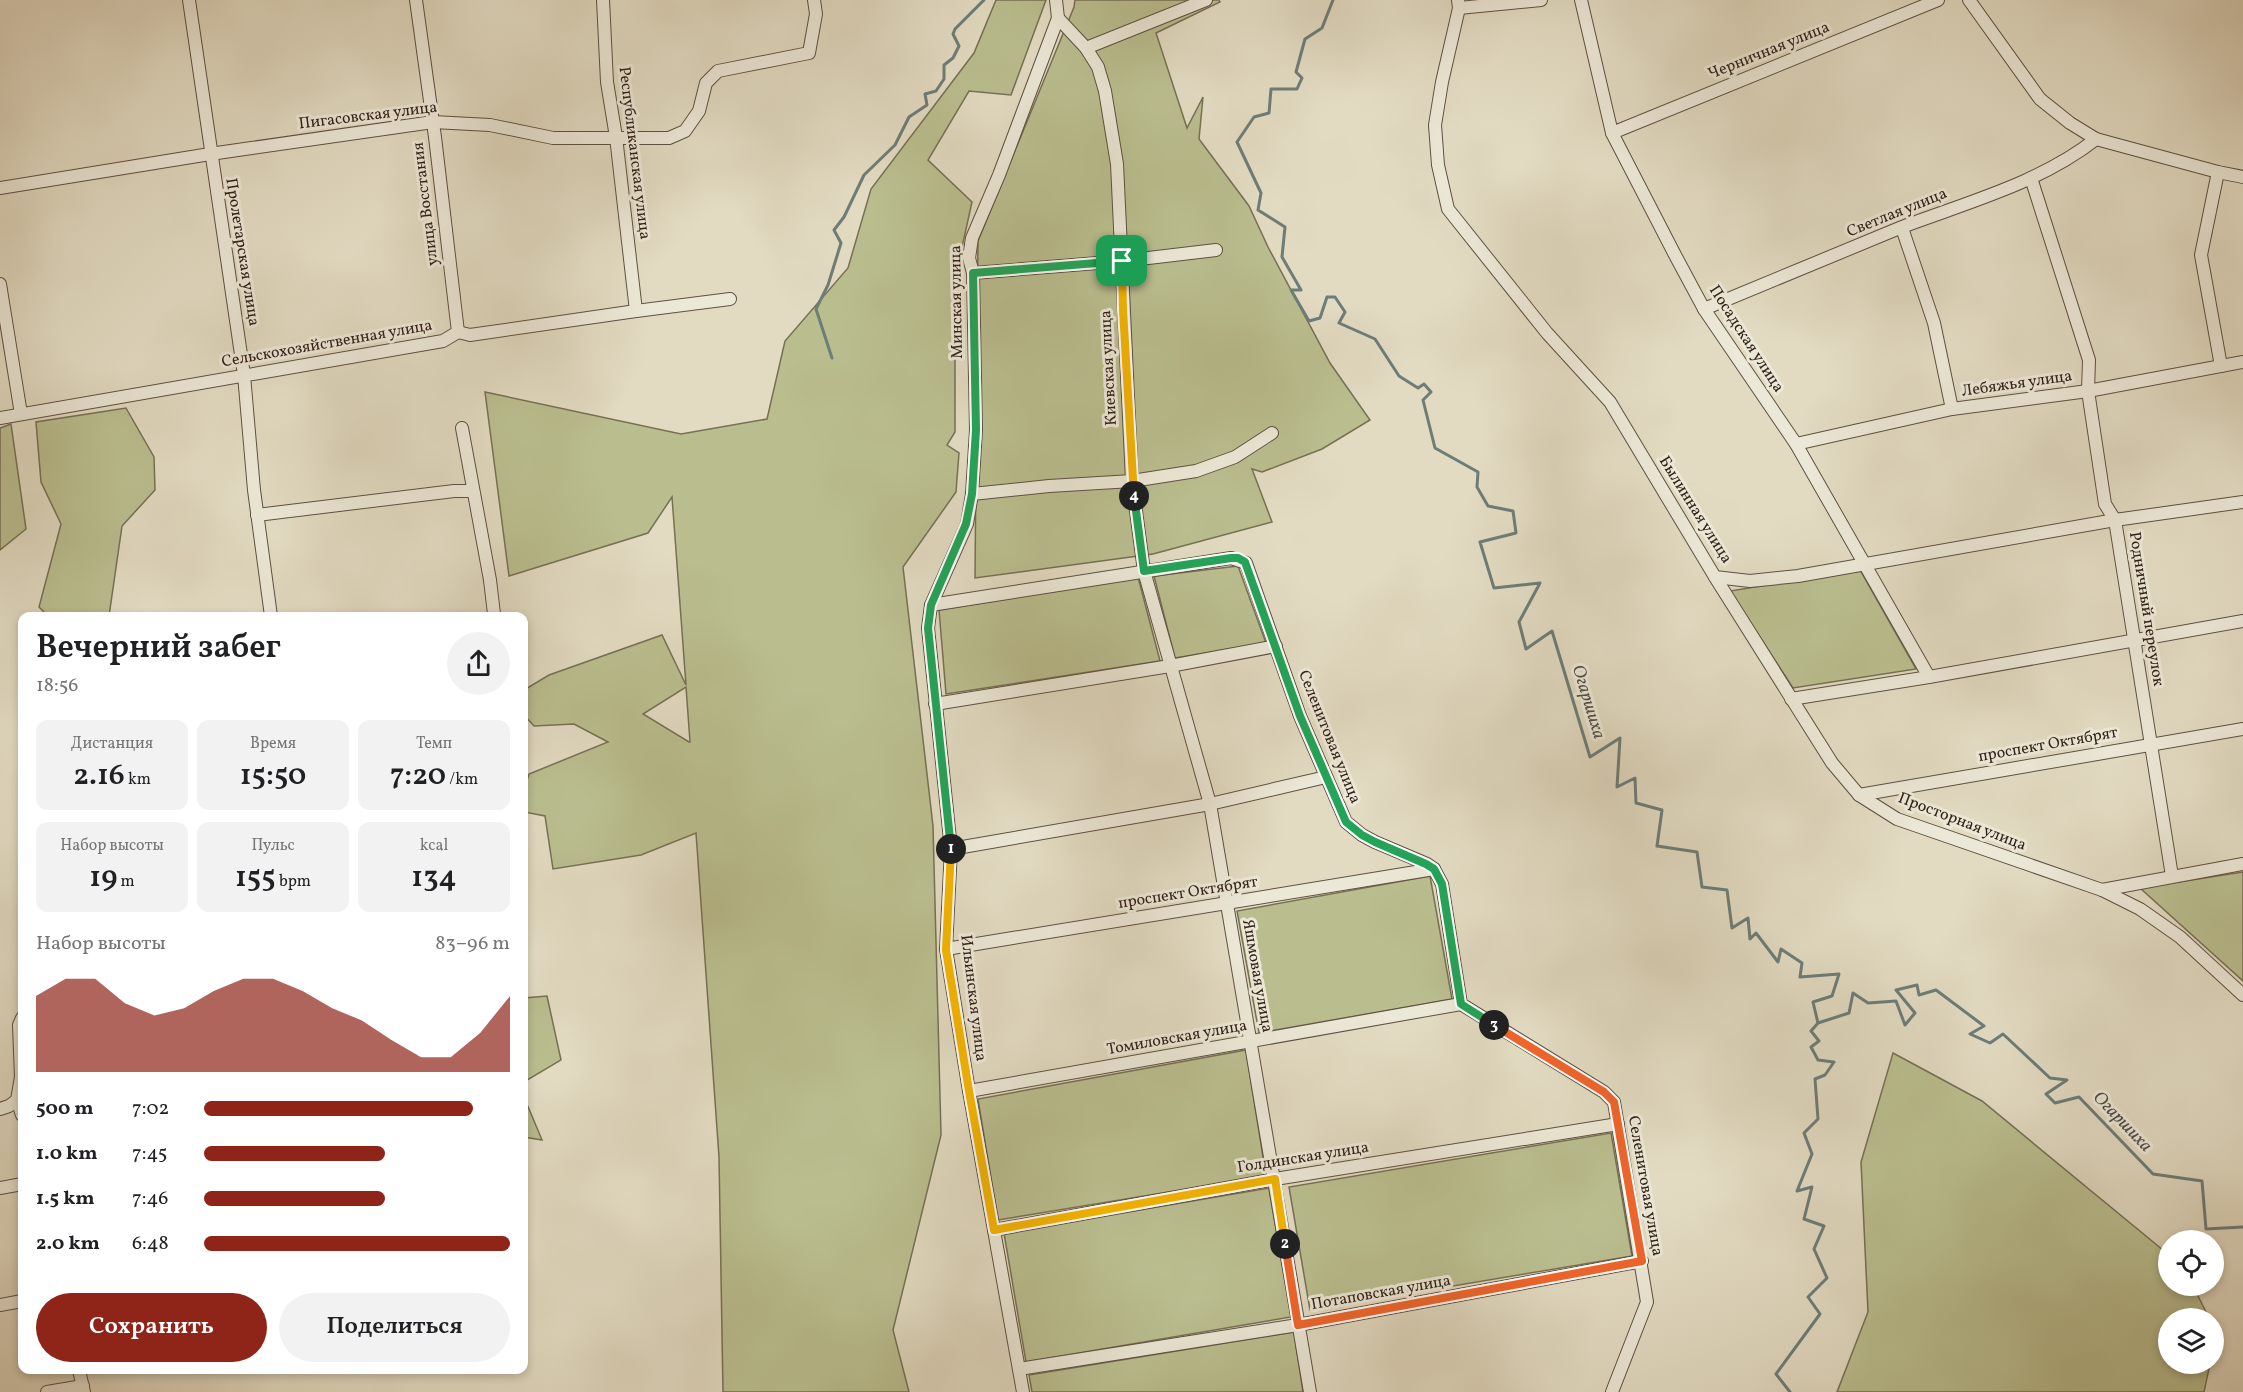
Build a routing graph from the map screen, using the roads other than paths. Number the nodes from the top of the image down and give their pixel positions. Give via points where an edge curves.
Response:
1 (189, 0) edge
2 (416, 0) edge
3 (603, 0) edge
4 (814, 0) edge
5 (1056, 0) edge
6 (1206, 0) edge
7 (1541, 0) edge
8 (1581, 0) edge
9 (1938, 0) edge
10 (1968, 0) edge
11 (1458, 4) edge
12 (1058, 18) junction
13 (1086, 48) junction
14 (433, 122) junction
15 (1612, 133) junction
16 (616, 137) junction
17 (2096, 139) junction
18 (210, 154) junction
19 (2218, 172) junction
20 (2243, 177) edge
21 (2031, 178) junction
22 (0, 189) edge
23 (1902, 228) junction
24 (1216, 250) dead end
25 (1122, 261) junction
26 (973, 273) junction
27 (0, 284) edge
28 (730, 299) dead end
29 (1704, 309) junction
30 (636, 311) junction
31 (458, 332) junction
32 (2243, 362) edge
33 (2221, 366) junction
34 (244, 375) junction
35 (2088, 391) junction
36 (1952, 409) junction
37 (21, 414) junction
38 (0, 418) edge
39 (462, 428) dead end
40 (1272, 433) dead end
41 (1796, 444) junction
42 (1132, 481) junction
43 (473, 491) junction
44 (972, 494) junction
45 (2243, 502) edge
46 (257, 515) junction
47 (2115, 520) junction
48 (1865, 564) junction
49 (1144, 571) junction
50 (1715, 577) junction
51 (931, 605) junction
52 (270, 612) edge
53 (494, 612) edge
54 (2243, 621) edge
55 (2134, 639) junction
56 (1276, 646) junction
57 (1170, 666) junction
58 (1929, 677) junction
59 (1791, 699) junction
60 (935, 704) junction
61 (2243, 729) edge
62 (2150, 744) junction
63 (1326, 777) junction
64 (1859, 795) junction
65 (1210, 804) junction
66 (951, 849) junction
67 (2243, 864) edge
68 (1434, 869) junction
69 (2172, 876) junction
70 (2102, 890) junction
71 (1228, 903) junction
72 (946, 950) junction
73 (2243, 994) edge
74 (1461, 1004) junction
75 (1252, 1042) junction
76 (969, 1091) junction
77 (18, 1094) edge
78 (17, 1100) joint
79 (0, 1109) edge
80 (1618, 1124) junction
81 (1275, 1179) junction
82 (18, 1185) edge
83 (0, 1188) edge
84 (994, 1230) junction
85 (1642, 1261) junction
86 (18, 1302) edge
87 (0, 1305) edge
88 (1298, 1325) junction
89 (1019, 1370) junction
90 (80, 1374) edge
91 (83, 1389) edge
92 (47, 1392) edge
93 (1023, 1392) edge
94 (1310, 1392) edge
95 (1612, 1392) edge

1 - 18 street, Пролетарская улица
2 - 14 street, улица Восстания
3 - 16 street, Республиканская улица via 607,82
4 - 16 street, Пигасовская улица via 816,14 809,53 718,71 706,82 699,111 685,131 669,138
5 - 12 street
6 - 13 street
7 - 11 street
8 - 15 street, Посадская улица
9 - 15 street, Черничная улица
10 - 17 street via 2040,99
11 - 50 street, Былинная улица via 1435,125 1437,165 1448,209 1547,333 1610,402
12 - 13 street, Киевская улица
12 - 26 street, Минская улица via 972,238 969,258
13 - 25 street, Киевская улица via 1098,67 1105,91 1117,164
14 - 16 street, Пигасовская улица via 490,125 553,138
14 - 18 street, Пигасовская улица
14 - 31 street, улица Восстания
15 - 29 street, Посадская улица
16 - 30 street, Республиканская улица
17 - 19 street
17 - 21 street, Светлая улица via 2079,153
18 - 22 street, Пигасовская улица
18 - 34 street, Пролетарская улица
19 - 20 street
19 - 33 street via 2201,255
21 - 23 street, Светлая улица
21 - 35 street, Родничный переулок via 2089,360
23 - 29 street, Светлая улица
23 - 36 street via 1934,323
24 - 25 street
25 - 26 street
25 - 42 street, Киевская улица
26 - 44 street, Минская улица via 976,430
27 - 37 street
28 - 30 street, Сельскохозяйственная улица
29 - 41 street, Посадская улица
30 - 31 street, Сельскохозяйственная улица via 470,335
31 - 34 street, Сельскохозяйственная улица via 443,341
32 - 33 street, Лебяжья улица
33 - 35 street, Лебяжья улица
34 - 37 street, Сельскохозяйственная улица
34 - 46 street, Пролетарская улица
35 - 36 street, Лебяжья улица
35 - 47 street, Родничный переулок via 2105,504
36 - 41 street, Лебяжья улица
37 - 38 street, Сельскохозяйственная улица
39 - 43 street
40 - 42 street via 1235,457 1196,471
41 - 48 street, Посадская улица
42 - 44 street
42 - 49 street, Киевская улица
43 - 46 street
43 - 53 street
44 - 51 street, Минская улица via 966,524
45 - 47 street, Былинная улица
46 - 52 street, Пролетарская улица
47 - 48 street, Былинная улица
47 - 55 street, Родничный переулок
48 - 50 street, Былинная улица via 1750,581
48 - 58 street, Посадская улица
49 - 51 street
49 - 56 street, Селенитовая улица via 1238,558 1245,562
49 - 57 street, Яшмовая улица
50 - 59 street, Просторная улица
51 - 60 street, Ильинская улица via 928,628
54 - 55 street
55 - 58 street
55 - 62 street, Родничный переулок
56 - 57 street
56 - 63 street, Селенитовая улица
57 - 60 street
57 - 65 street, Яшмовая улица
58 - 59 street
59 - 64 street, Просторная улица via 1832,763
60 - 66 street, Ильинская улица
61 - 62 street, проспект Октябрят
62 - 64 street, проспект Октябрят
62 - 69 street, Родничный переулок
63 - 65 street
63 - 68 street, Селенитовая улица via 1346,822 1368,839
64 - 70 street, Просторная улица via 1898,819
65 - 66 street
65 - 71 street, Яшмовая улица
66 - 72 street, Ильинская улица
67 - 69 street
68 - 71 street, проспект Октябрят
68 - 74 street via 1442,884
69 - 70 street
70 - 73 street, Просторная улица via 2140,909 2180,937
71 - 72 street, проспект Октябрят
71 - 75 street, Яшмовая улица
72 - 76 street, Ильинская улица
74 - 75 street, Томиловская улица
74 - 80 street, Селенитовая улица via 1604,1092 1614,1102
75 - 76 street, Томиловская улица
75 - 81 street, Яшмовая улица
76 - 84 street, Ильинская улица
77 - 78 street
78 - 79 street
80 - 81 street, Голдинская улица
80 - 85 street, Селенитовая улица
81 - 84 street, Голдинская улица
81 - 88 street, Яшмовая улица
82 - 83 street
84 - 89 street, Ильинская улица
85 - 88 street, Потаповская улица
85 - 95 street, Селенитовая улица via 1647,1302
86 - 87 street
88 - 89 street, Потаповская улица
88 - 94 street, Яшмовая улица
89 - 93 street, Ильинская улица
90 - 91 street
91 - 92 street

